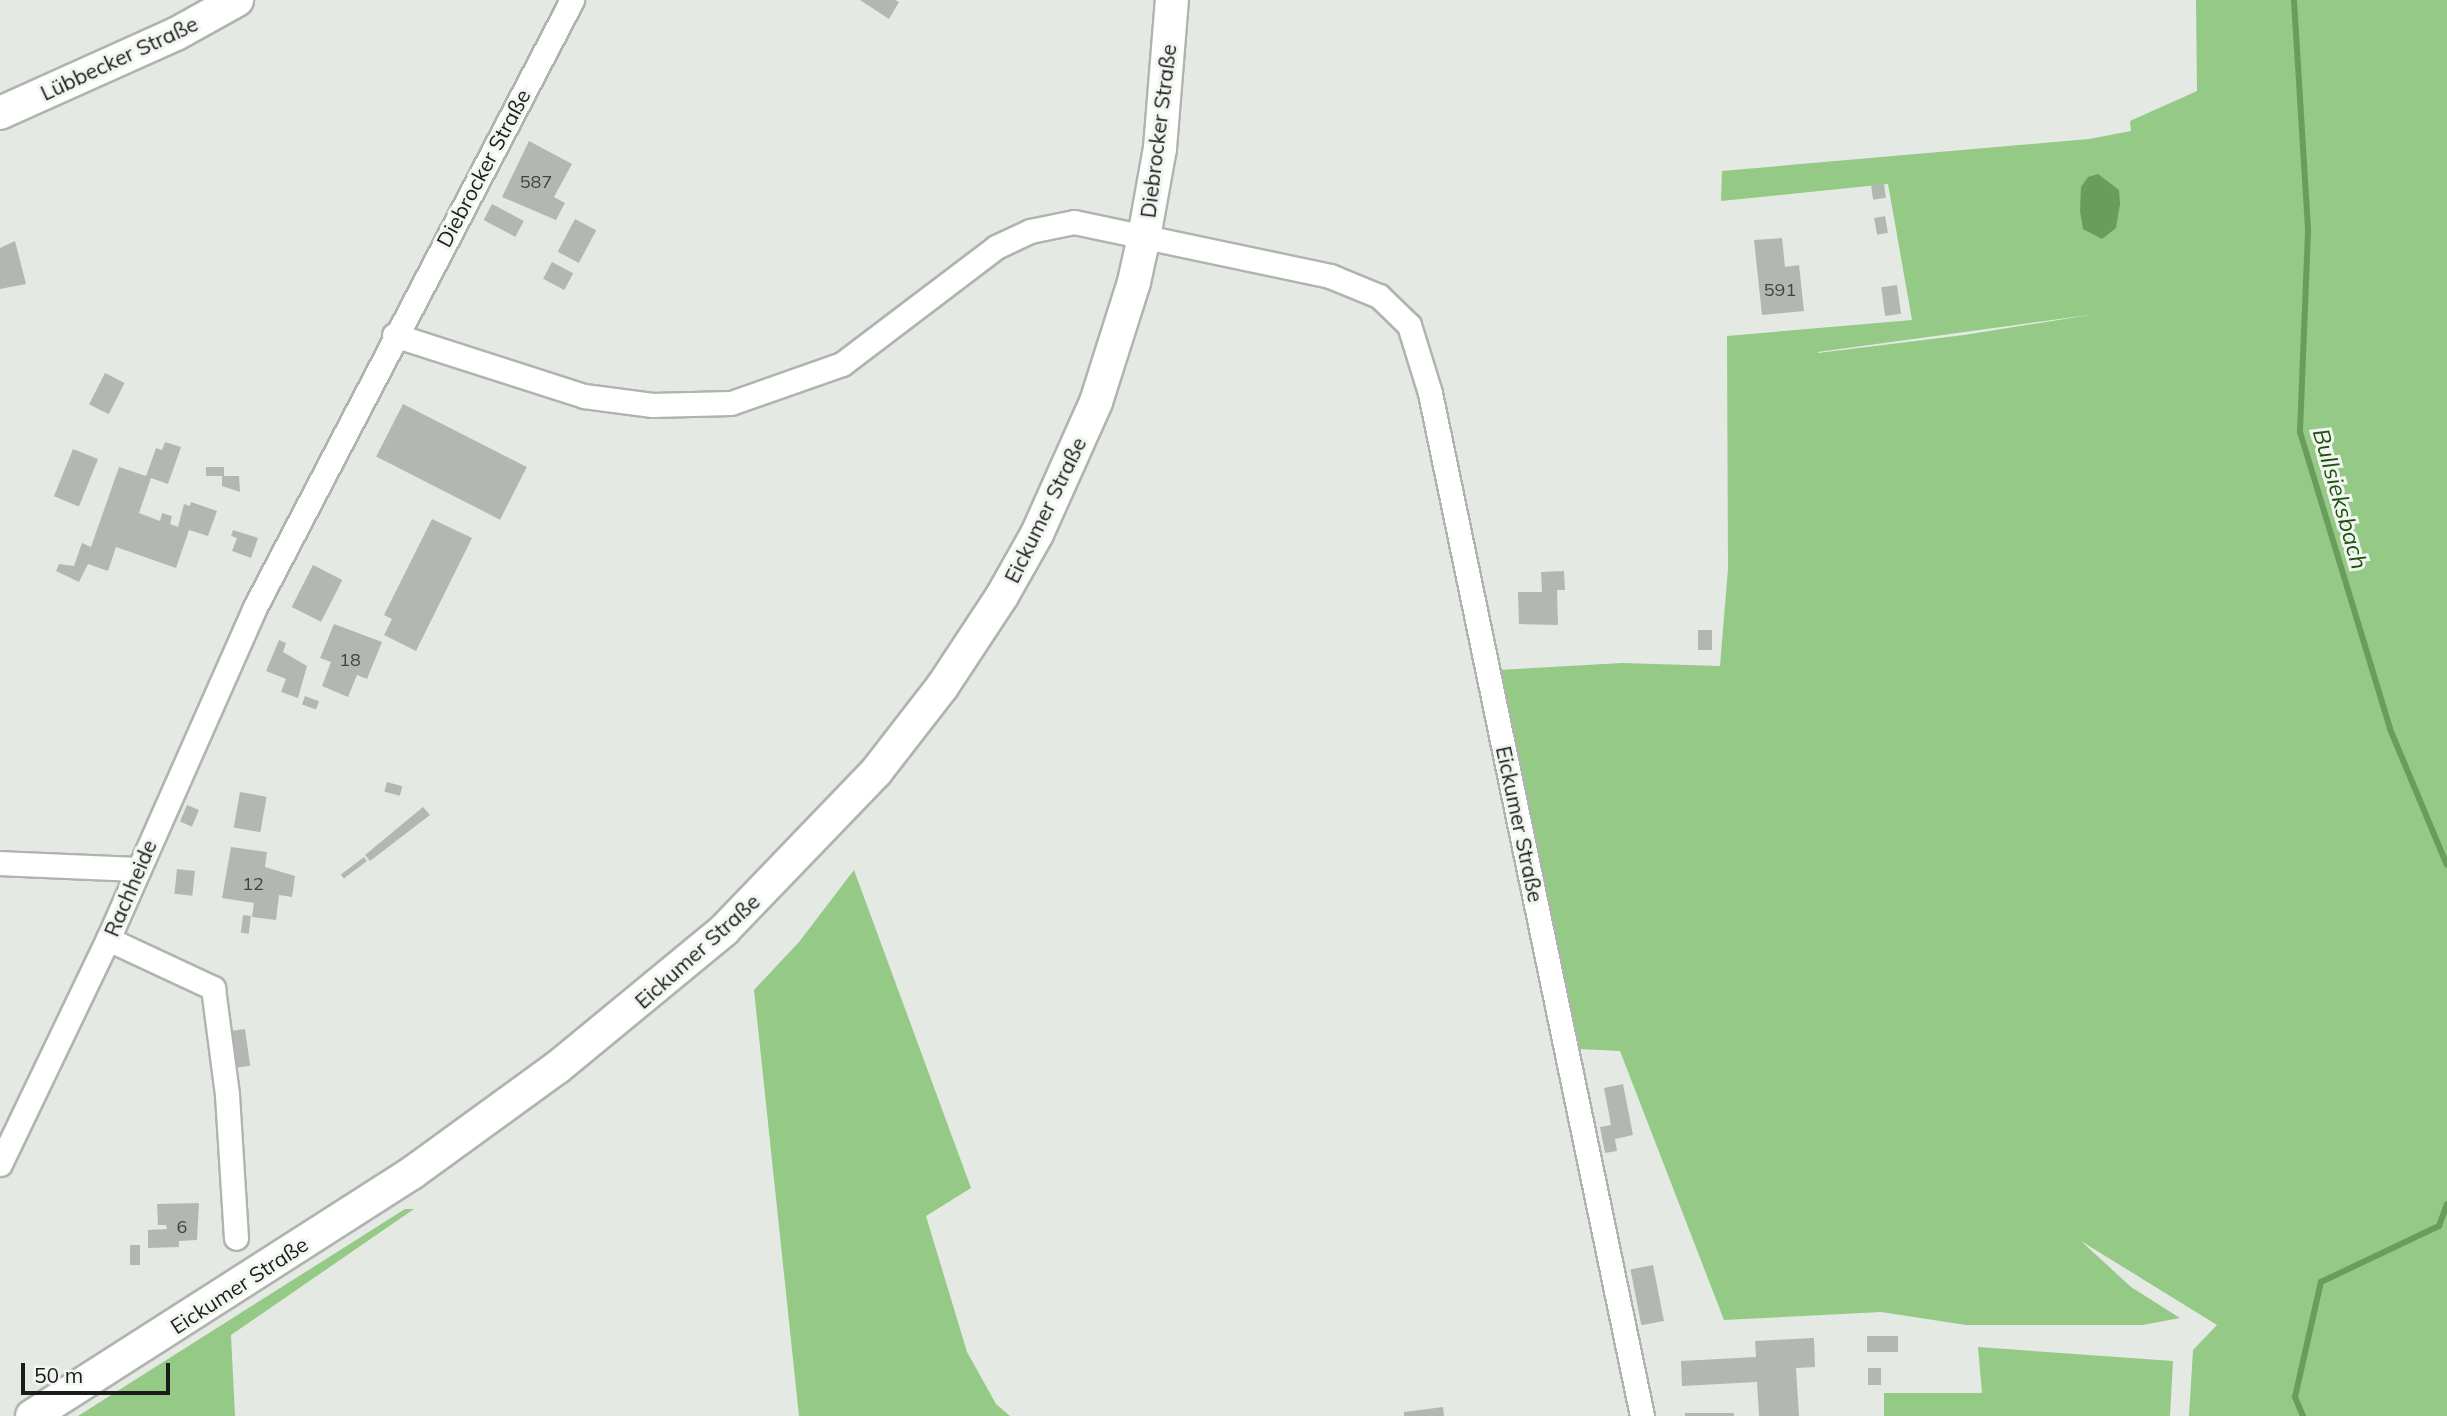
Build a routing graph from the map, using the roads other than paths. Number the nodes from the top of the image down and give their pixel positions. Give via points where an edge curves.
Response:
1 (237, 0) edge
2 (572, 0) edge
3 (1172, 0) edge
4 (0, 113) edge
5 (1144, 237) junction
6 (404, 339) junction
7 (254, 609) joint
8 (0, 863) edge
9 (137, 869) junction
10 (108, 939) junction
11 (0, 1164) edge
12 (236, 1238) dead end
13 (32, 1416) edge
14 (1642, 1416) edge

1 - 4 main road, Lübbecker Straße via 176,34
2 - 6 street, Diebrocker Straße
3 - 5 main road, Diebrocker Straße via 1160,148
5 - 6 street, Diebrocker Straße via 1074,222 1030,231 962,270 842,364 742,400 685,405 603,400
5 - 13 main road, Eickumer Straße via 1096,402 1069,467 1002,596 943,687 876,772 804,852 643,1000 495,1114 412,1173
5 - 14 street, Eickumer Straße via 1356,285 1379,296 1409,325 1430,393
6 - 7 street, Diebrocker Straße
7 - 9 street, Rachheide
8 - 9 street
9 - 10 street, Rachheide
10 - 11 street, Rachheide
10 - 12 street via 213,988 228,1095

